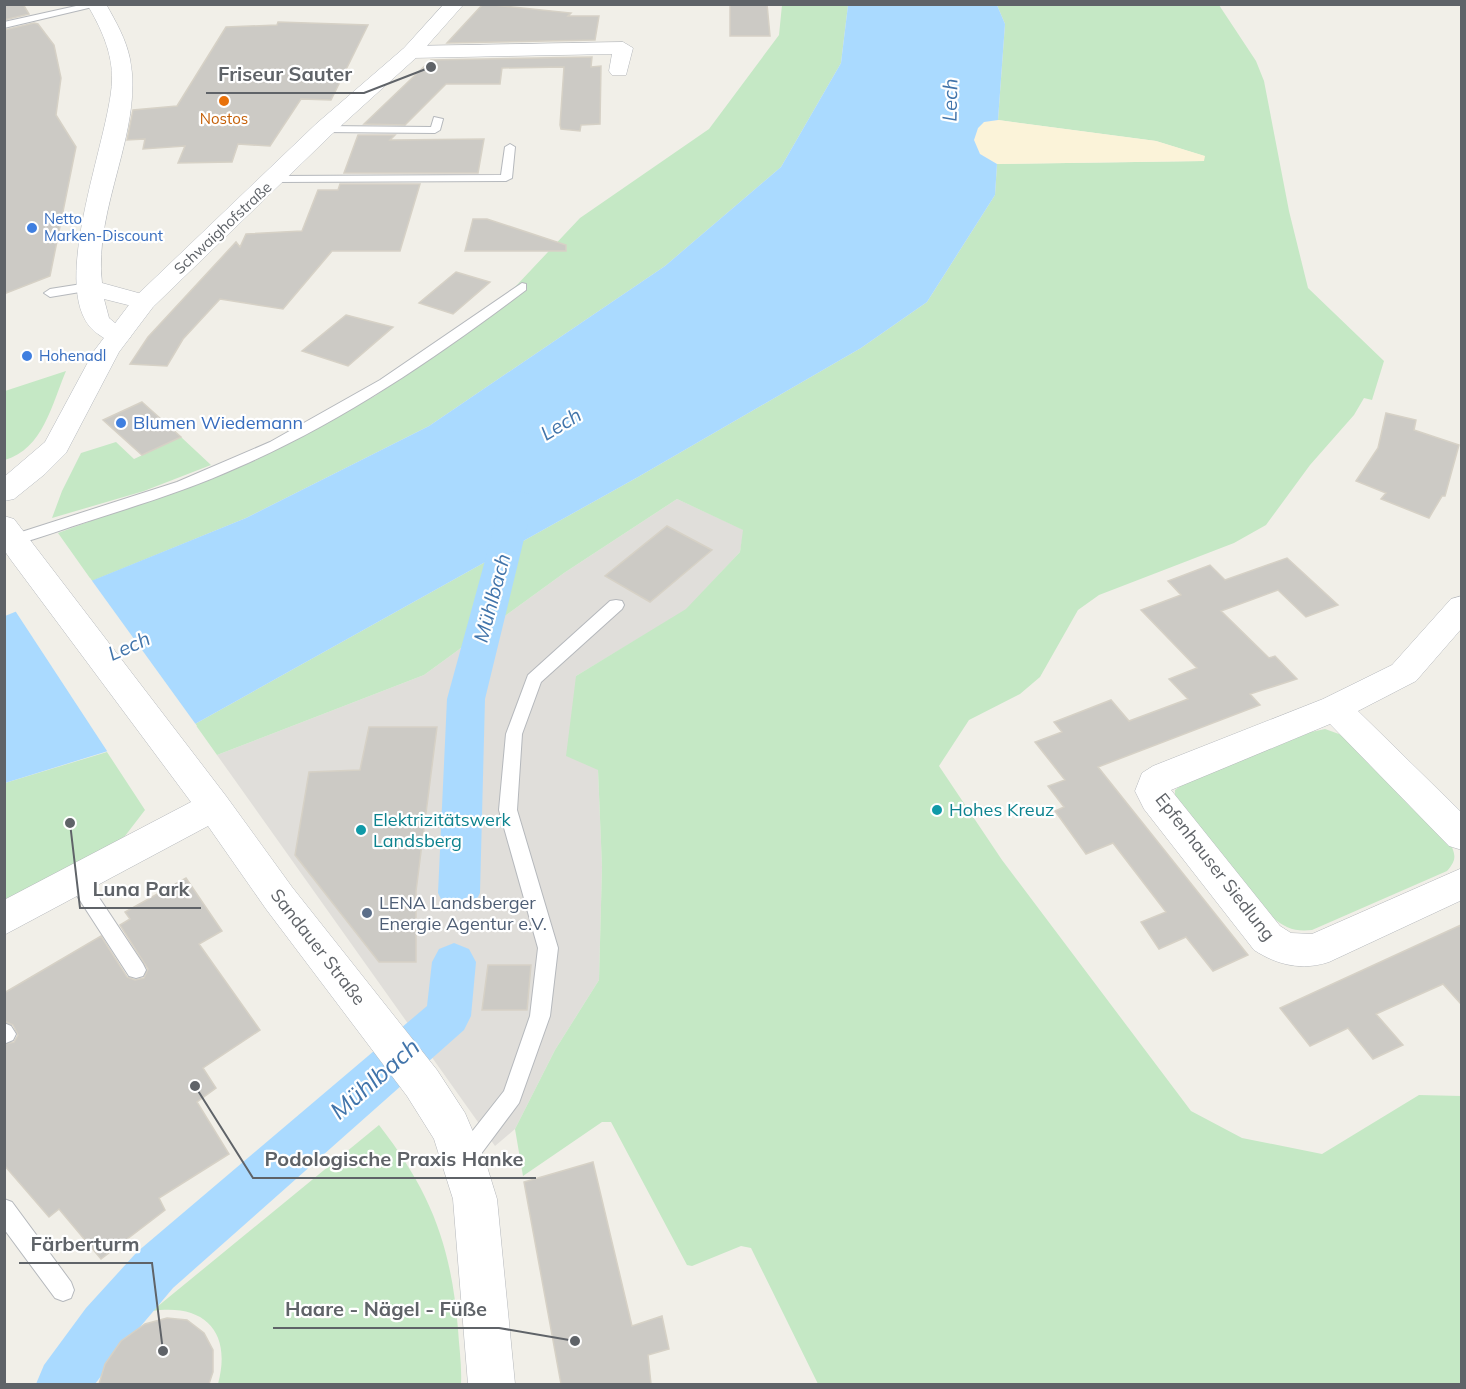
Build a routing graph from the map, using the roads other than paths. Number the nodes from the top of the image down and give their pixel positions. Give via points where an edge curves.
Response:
1 (455, 4) edge
2 (96, 5) edge
3 (4, 25) edge
4 (411, 52) junction
5 (619, 71) dead end
6 (438, 119) dead end
7 (324, 129) junction
8 (510, 147) dead end
9 (276, 179) junction
10 (522, 286) dead end
11 (88, 287) junction
12 (50, 293) dead end
13 (144, 302) junction
14 (118, 336) junction
15 (66, 429) junction
16 (4, 462) edge
17 (4, 492) edge
18 (13, 540) edge
19 (616, 605) dead end
20 (1461, 607) edge
21 (1335, 708) junction
22 (205, 795) junction
23 (1461, 837) edge
24 (77, 880) junction
25 (1461, 883) edge
26 (4, 919) edge
27 (136, 970) dead end
28 (464, 1160) junction
29 (4, 1210) edge
30 (63, 1290) dead end
31 (492, 1384) edge

1 - 4 street, Schwaighofstraße
2 - 3 lane
2 - 11 street via 112,31 122,77 120,107 89,254
4 - 5 street via 623,48
4 - 7 street, Schwaighofstraße
6 - 7 lane via 435,130
7 - 9 street, Schwaighofstraße
8 - 9 lane via 506,178
9 - 13 street, Schwaighofstraße
10 - 18 lane via 438,349 367,395 236,463 119,507
11 - 12 lane
11 - 13 street
11 - 14 street via 97,322
13 - 14 street, Schwaighofstraße
14 - 15 street, Schwaighofstraße via 106,351
15 - 16 street, Schwaighofstraße via 50,442
15 - 17 street, Schwaighofstraße via 56,447
18 - 22 street, Sandauer Straße
19 - 28 lane via 534,679 514,734 508,810 548,948 543,993 540,1016 512,1096
20 - 21 street, Epfenhauser Siedlung via 1404,673
21 - 23 street
21 - 25 street, Epfenhauser Siedlung via 1165,776 1154,783 1156,799 1267,938 1281,947 1300,952 1315,950
22 - 24 street
22 - 28 street, Sandauer Straße via 422,1083 450,1127
24 - 26 street
24 - 27 lane
28 - 31 street, Sandauer Straße via 476,1199
29 - 30 lane

